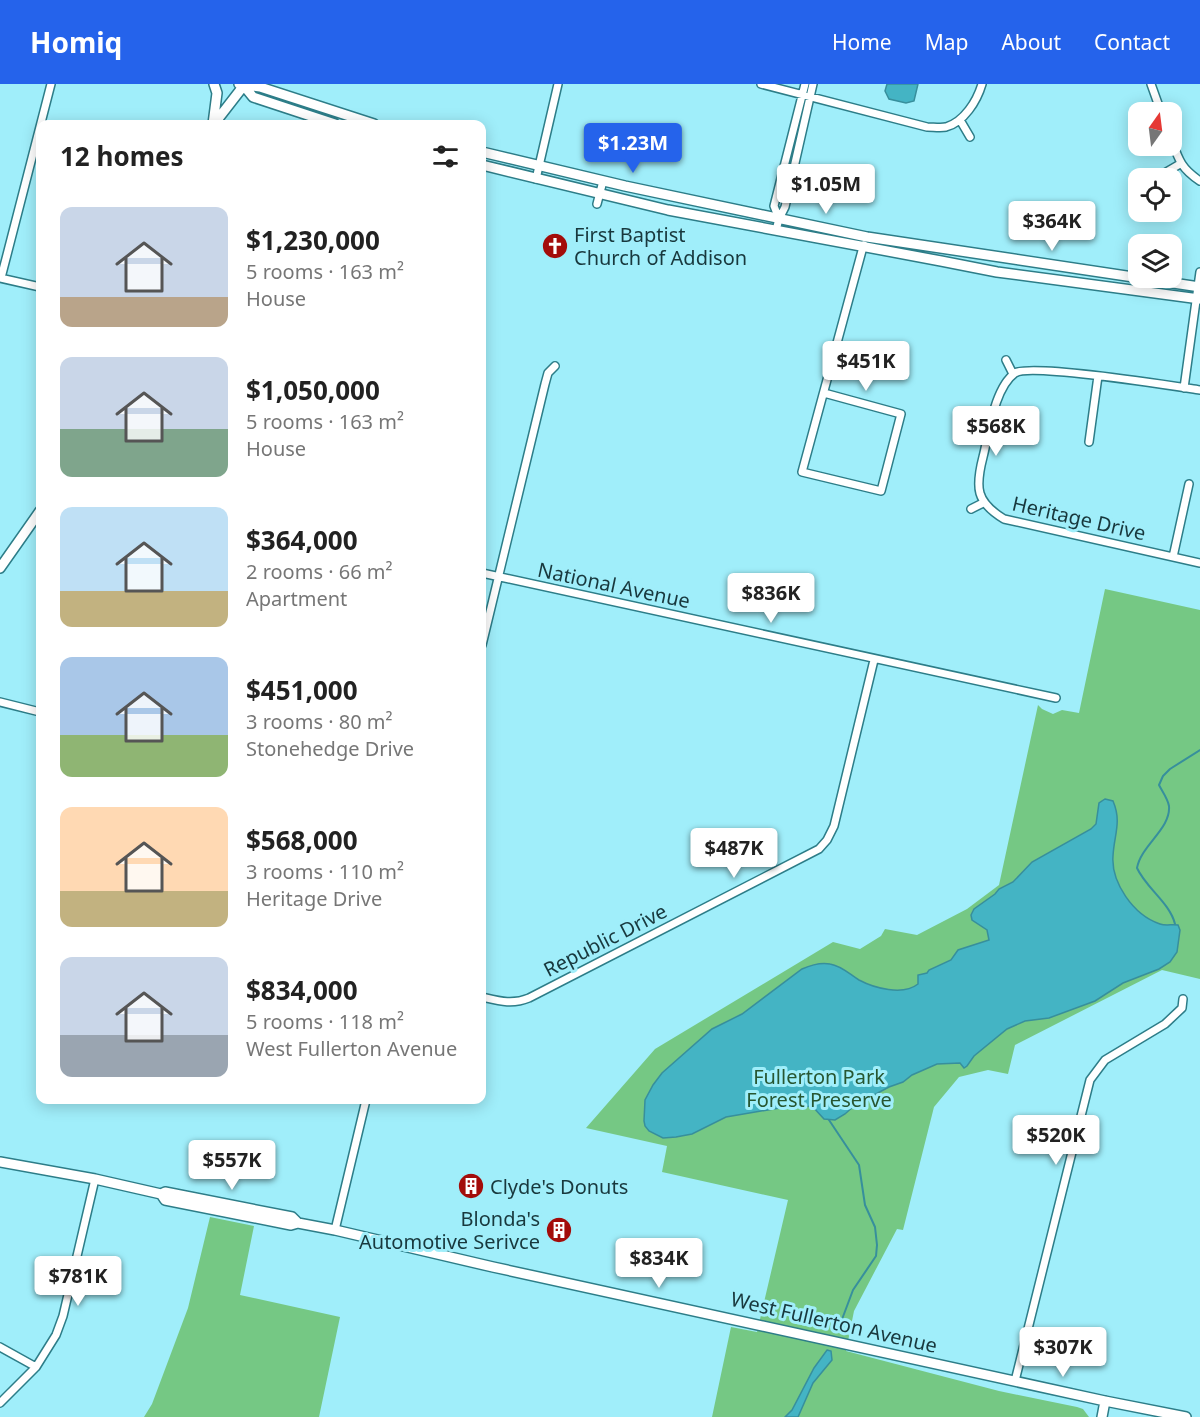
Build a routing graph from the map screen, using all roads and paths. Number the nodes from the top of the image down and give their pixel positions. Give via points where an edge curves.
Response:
1 (51, 84) edge
2 (214, 84) edge
3 (268, 84) edge
4 (558, 84) edge
5 (760, 84) edge
6 (805, 84) edge
7 (813, 84) edge
8 (982, 84) edge
9 (1151, 84) edge
10 (243, 85) edge
11 (275, 92) junction
12 (802, 94) junction
13 (811, 96) junction
14 (1157, 102) edge
15 (42, 120) edge
16 (214, 120) edge
17 (216, 120) edge
18 (323, 120) edge
19 (356, 120) edge
20 (960, 120) junction
21 (970, 137) dead end
22 (36, 142) edge
23 (486, 153) edge
24 (1177, 156) edge
25 (1180, 164) junction
26 (486, 166) edge
27 (539, 166) junction
28 (1173, 168) edge
29 (536, 178) junction
30 (603, 181) junction
31 (1200, 181) edge
32 (657, 193) junction
33 (600, 194) junction
34 (685, 199) junction
35 (597, 204) dead end
36 (654, 207) junction
37 (682, 213) junction
38 (779, 219) junction
39 (776, 230) junction
40 (867, 237) junction
41 (863, 247) junction
42 (1000, 258) junction
43 (997, 272) junction
44 (1200, 272) edge
45 (1, 278) edge
46 (36, 286) edge
47 (1199, 287) edge
48 (1198, 299) edge
49 (1006, 360) dead end
50 (555, 366) dead end
51 (1013, 374) junction
52 (1098, 376) junction
53 (1184, 388) junction
54 (1200, 390) edge
55 (824, 393) junction
56 (1089, 442) dead end
57 (1189, 484) dead end
58 (983, 503) junction
59 (971, 509) dead end
60 (36, 517) edge
61 (1173, 557) junction
62 (1200, 563) edge
63 (0, 568) edge
64 (486, 574) edge
65 (497, 577) junction
66 (486, 627) edge
67 (874, 660) junction
68 (1056, 698) dead end
69 (0, 702) edge
70 (36, 711) edge
71 (486, 998) edge
72 (1183, 999) dead end
73 (365, 1104) edge
74 (0, 1162) edge
75 (95, 1179) junction
76 (335, 1230) junction
77 (0, 1347) edge
78 (36, 1367) junction
79 (1015, 1381) junction
80 (1105, 1401) junction
81 (0, 1403) edge
82 (1102, 1417) edge
83 (1186, 1417) edge

1 - 15 street
2 - 16 main road via 218,93
3 - 11 main road
4 - 27 street
5 - 12 street
6 - 12 street
7 - 13 street
8 - 20 street via 975,102
9 - 14 street
10 - 11 main road
10 - 17 main road
10 - 18 main road via 253,97
11 - 19 main road
12 - 13 street
12 - 38 street via 774,206
13 - 20 street via 927,127 946,127
13 - 38 street
20 - 21 street
22 - 45 street
23 - 27 main road
24 - 25 street
25 - 28 street
25 - 31 street
26 - 29 main road
27 - 29 street
27 - 30 main road
29 - 33 main road
30 - 32 main road
30 - 33 street
32 - 34 main road
32 - 36 main road
33 - 35 street
33 - 36 main road
34 - 37 main road
34 - 38 main road
36 - 37 main road
37 - 39 main road
38 - 39 street
38 - 40 main road
39 - 41 main road
40 - 41 street
40 - 42 main road
41 - 43 main road
41 - 55 street
42 - 43 main road
42 - 47 main road
43 - 48 main road
44 - 47 street
45 - 46 street
47 - 48 street
48 - 53 street
49 - 51 street
50 - 65 street via 548,373
51 - 52 street via 1046,370
51 - 58 street, Heritage Drive via 998,397 980,469
52 - 53 street
52 - 56 street
53 - 54 street
55 - 55 street via 802,472 881,491 901,414
57 - 61 street
58 - 59 street, Heritage Drive
58 - 61 street, Heritage Drive via 1004,519 1019,524
60 - 63 main road
61 - 62 street, Heritage Drive
64 - 65 street, National Avenue
65 - 66 street
65 - 67 street, National Avenue
67 - 68 street, National Avenue
67 - 71 street, Republic Drive via 834,826 819,849 530,998 508,1003
69 - 70 street
72 - 79 street via 1182,1008 1165,1024 1106,1060 1090,1080
73 - 76 street
74 - 75 main road, West Fullerton Avenue
75 - 76 main road, West Fullerton Avenue via 292,1217 298,1223
75 - 78 street via 63,1316
76 - 79 main road, West Fullerton Avenue
77 - 78 street
78 - 81 street
79 - 80 main road, West Fullerton Avenue
80 - 82 main road
80 - 83 main road, West Fullerton Avenue

